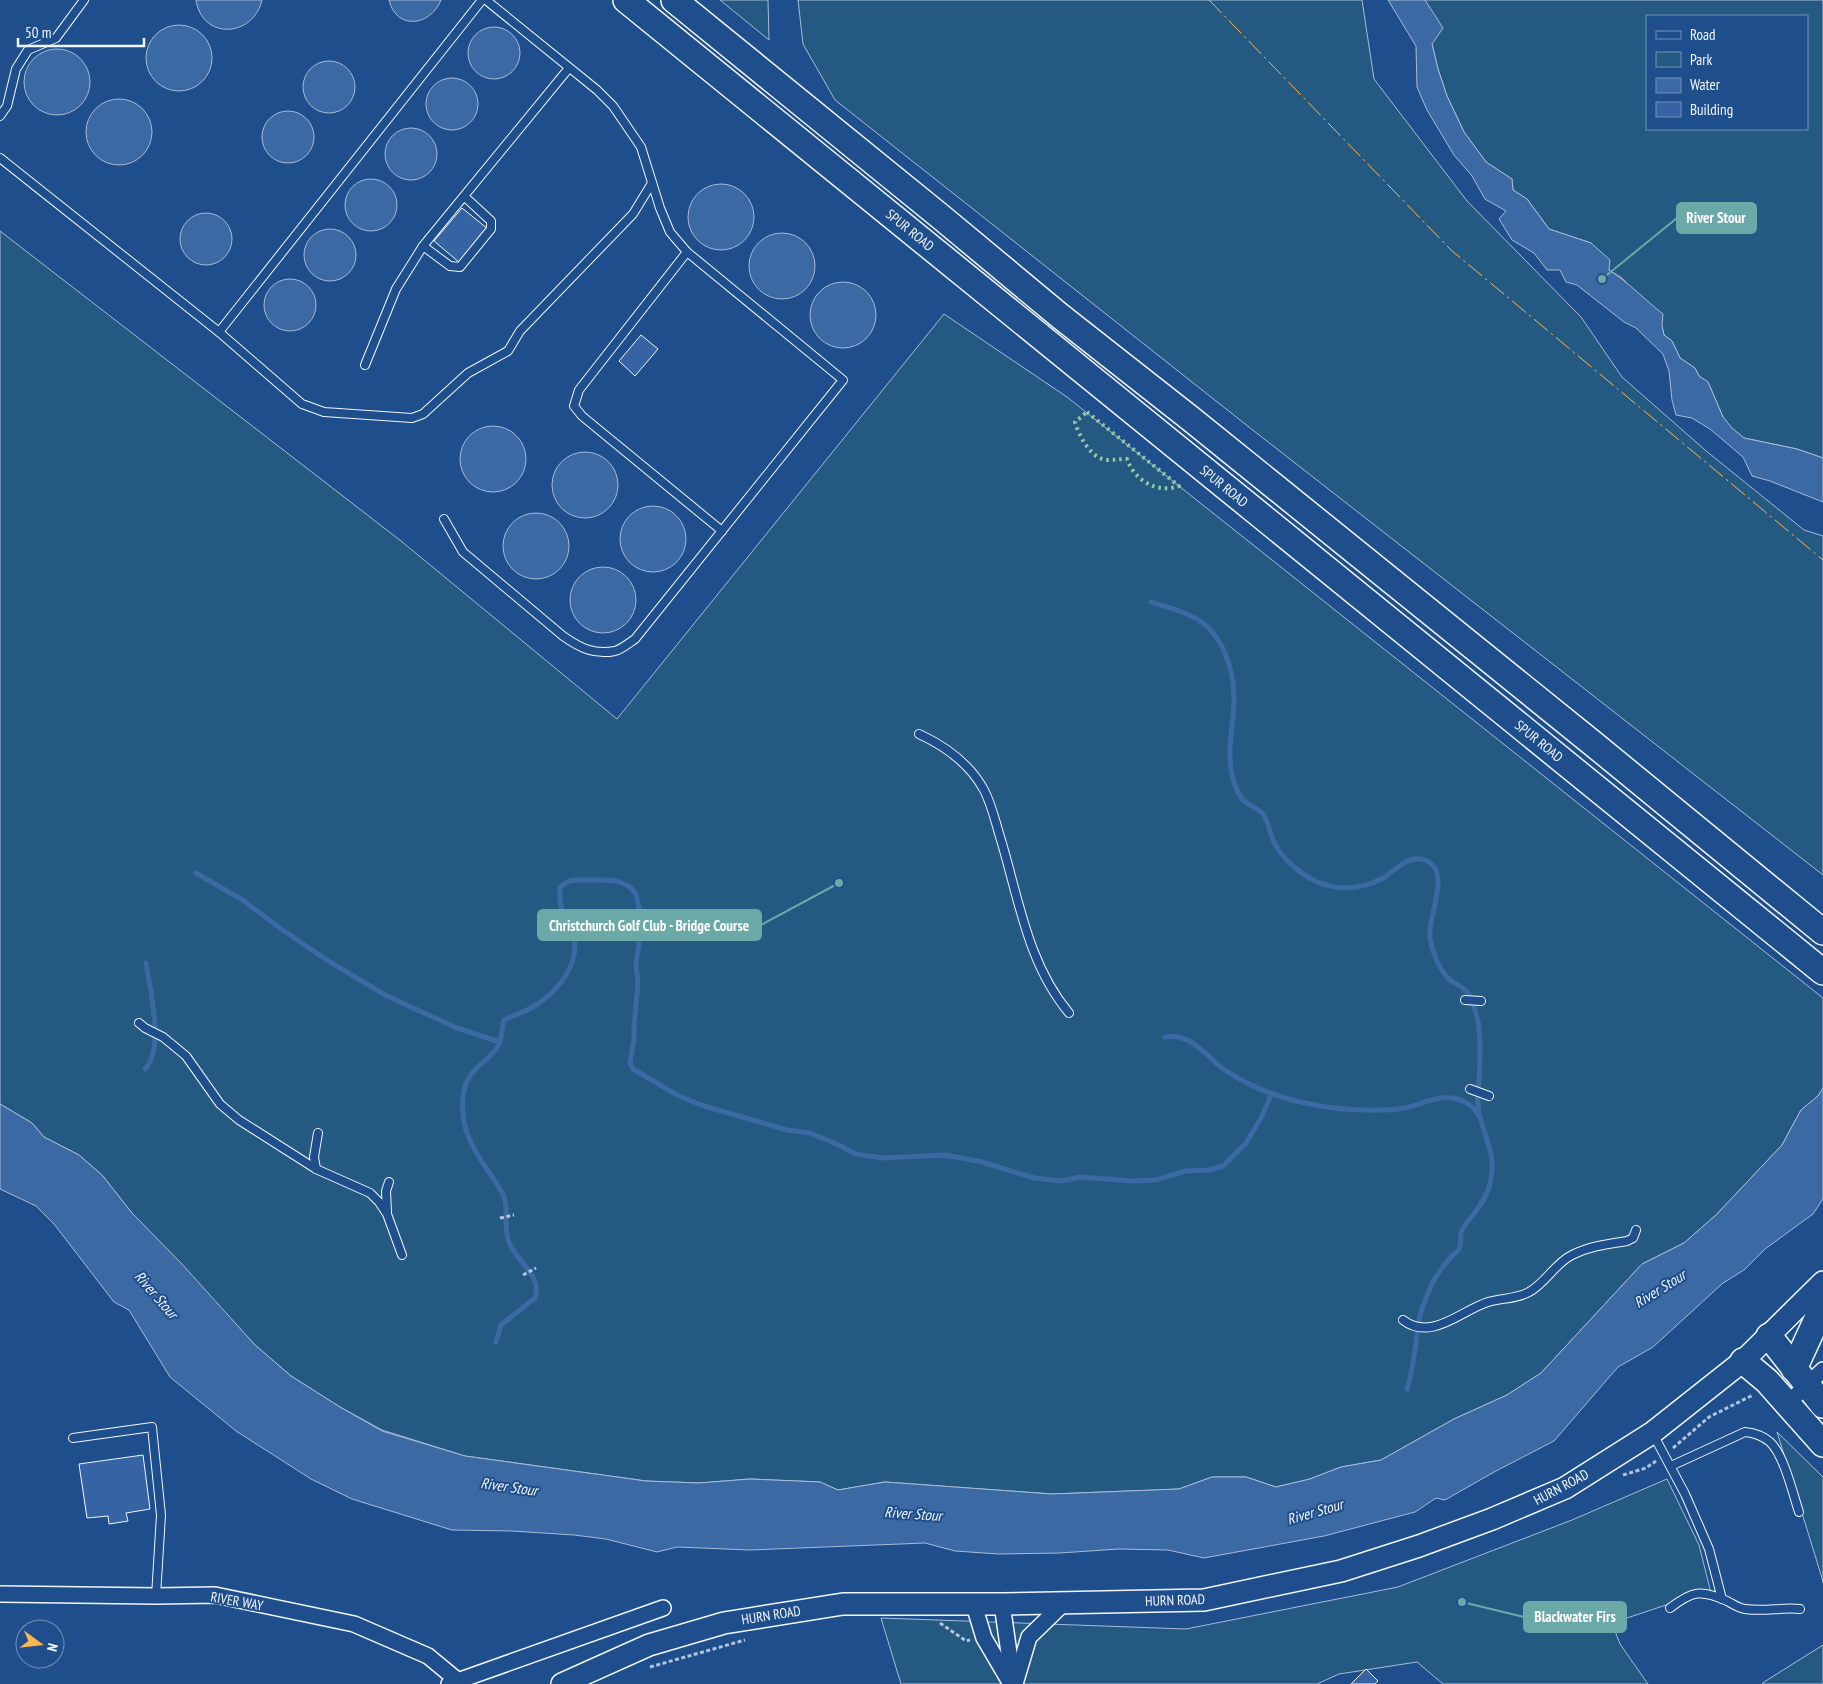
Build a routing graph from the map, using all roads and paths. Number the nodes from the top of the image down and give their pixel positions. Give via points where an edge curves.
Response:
1 (84, 0) edge
2 (482, 0) edge
3 (486, 0) edge
4 (626, 0) edge
5 (674, 0) edge
6 (570, 68) junction
7 (0, 116) edge
8 (0, 158) edge
9 (652, 183) junction
10 (465, 197) junction
11 (423, 246) junction
12 (687, 252) junction
13 (219, 332) junction
14 (365, 364) dead end
15 (444, 519) dead end
16 (722, 531) junction
17 (919, 734) dead end
18 (1823, 932) edge
19 (1823, 972) edge
20 (1464, 1000) dead end
21 (1481, 1002) dead end
22 (1069, 1013) dead end
23 (142, 1025) dead end
24 (1470, 1089) dead end
25 (1490, 1096) dead end
26 (318, 1133) dead end
27 (316, 1169) junction
28 (388, 1182) dead end
29 (387, 1214) junction
30 (514, 1215) dead end
31 (500, 1218) dead end
32 (1636, 1230) dead end
33 (402, 1255) dead end
34 (536, 1268) dead end
35 (523, 1275) dead end
36 (1823, 1282) edge
37 (1823, 1301) edge
38 (1403, 1320) dead end
39 (1769, 1336) junction
40 (1743, 1361) junction
41 (1808, 1375) edge
42 (1788, 1403) junction
43 (1823, 1405) edge
44 (1652, 1433) junction
45 (73, 1438) dead end
46 (1823, 1444) edge
47 (1671, 1466) junction
48 (1799, 1512) dead end
49 (0, 1594) edge
50 (156, 1596) junction
51 (1722, 1599) junction
52 (1066, 1601) junction
53 (973, 1602) junction
54 (1002, 1604) junction
55 (663, 1608) dead end
56 (1670, 1608) dead end
57 (1800, 1609) dead end
58 (938, 1621) dead end
59 (984, 1638) junction
60 (748, 1640) dead end
61 (646, 1668) dead end
62 (453, 1682) edge
63 (562, 1684) edge
64 (1013, 1684) edge

1 - 7 lane via 56,38 28,50 16,69 7,106
2 - 13 lane
3 - 6 lane
4 - 19 highway, SPUR ROAD
5 - 18 highway
6 - 9 lane via 613,106 628,125 641,147
6 - 10 lane
8 - 13 lane
9 - 12 lane via 670,232
9 - 13 lane via 633,214 520,331 508,351 468,373 423,414 412,418 324,412 302,404
10 - 11 lane
10 - 11 lane via 490,221 491,229 460,266 450,266
11 - 14 lane via 396,289
12 - 16 lane via 579,390 574,406
12 - 16 lane via 843,380
15 - 16 lane via 464,552 563,636 581,648 597,652 616,651 635,639
17 - 22 lane via 946,748 968,767 984,790 1039,966
20 - 21 lane
23 - 27 lane via 186,1056 220,1104 239,1120
24 - 25 lane
26 - 27 lane via 314,1156
27 - 29 lane via 370,1194
28 - 29 lane
29 - 33 lane
30 - 31 path
32 - 38 lane via 1633,1238 1627,1241 1588,1248 1563,1260 1529,1292 1484,1303 1432,1327 1414,1326
34 - 35 path
36 - 39 main road, HURN ROAD
37 - 41 highway
39 - 40 main road, HURN ROAD
39 - 41 highway
40 - 42 highway
40 - 44 main road, HURN ROAD
41 - 42 street
41 - 43 highway
42 - 46 highway
44 - 47 lane
44 - 52 main road, HURN ROAD via 1565,1488 1492,1520 1341,1571 1204,1600
45 - 50 lane via 152,1427 161,1515
47 - 48 lane via 1745,1432 1754,1433 1772,1444 1783,1464
47 - 51 lane via 1709,1549
49 - 50 street, RIVER WAY
50 - 62 street, RIVER WAY via 215,1595 354,1624 428,1656
51 - 56 lane via 1696,1593 1684,1597
51 - 57 lane via 1744,1609
52 - 54 main road, HURN ROAD
52 - 64 street via 1029,1637
53 - 54 main road, HURN ROAD
53 - 59 street
53 - 63 main road, HURN ROAD via 843,1604 724,1623 649,1645
54 - 64 street
55 - 62 street
58 - 59 path via 966,1641
59 - 64 street
60 - 61 path

